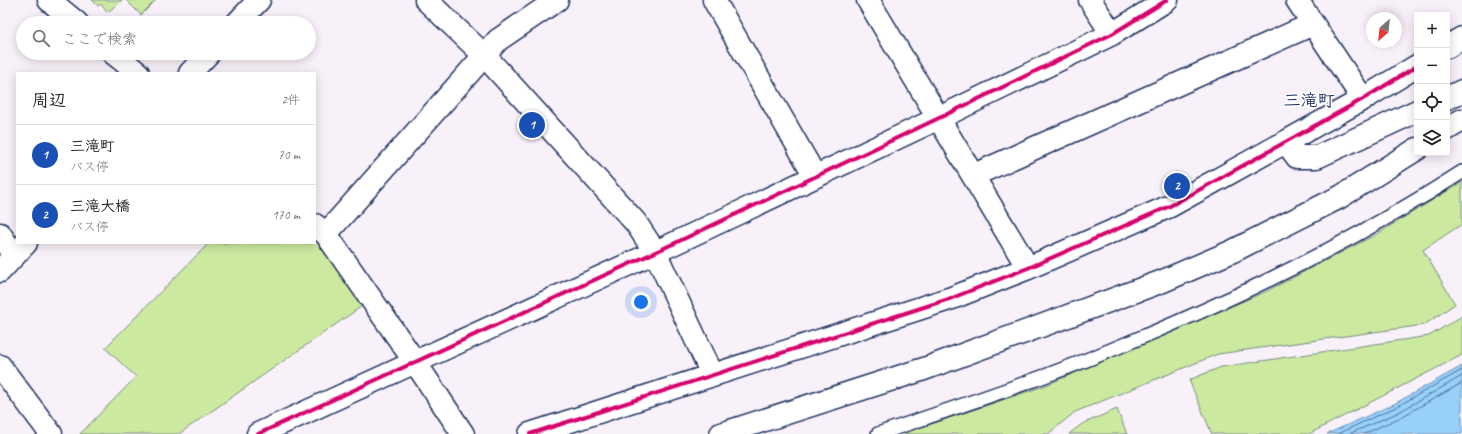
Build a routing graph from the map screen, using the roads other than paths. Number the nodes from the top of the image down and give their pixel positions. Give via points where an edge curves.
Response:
1 (49, 0) edge
2 (259, 0) edge
3 (426, 0) edge
4 (557, 0) edge
5 (714, 0) edge
6 (868, 0) edge
7 (1090, 0) edge
8 (1167, 0) edge
9 (1297, 0) edge
10 (68, 16) edge
11 (244, 16) edge
12 (1313, 24) junction
13 (1112, 34) junction
14 (1462, 38) edge
15 (1450, 45) edge
16 (484, 55) junction
17 (122, 60) edge
18 (202, 60) edge
19 (1414, 68) edge
20 (137, 72) edge
21 (191, 72) edge
22 (1462, 91) edge
23 (1450, 97) edge
24 (1364, 99) junction
25 (1414, 112) edge
26 (940, 118) junction
27 (1462, 120) edge
28 (1450, 128) edge
29 (1286, 142) junction
30 (1414, 151) edge
31 (1462, 172) edge
32 (974, 175) junction
33 (815, 176) junction
34 (320, 230) edge
35 (0, 234) edge
36 (655, 252) junction
37 (14, 257) edge
38 (1028, 268) junction
39 (416, 362) junction
40 (0, 366) edge
41 (713, 376) junction
42 (51, 434) edge
43 (258, 434) edge
44 (463, 434) edge
45 (530, 434) edge
46 (721, 434) edge
47 (878, 434) edge

1 - 10 street
2 - 11 street
3 - 16 street
4 - 16 street via 498,40
5 - 33 street
6 - 26 street
7 - 13 street
8 - 13 street
9 - 12 street
12 - 24 street
12 - 32 street
13 - 26 street
14 - 15 street
16 - 34 street
16 - 36 street via 636,223
17 - 20 street
18 - 21 street
19 - 24 street
22 - 23 street
24 - 29 street
25 - 29 street via 1317,157 1297,157
26 - 32 street
26 - 33 street
27 - 28 street
29 - 38 street via 1170,206
30 - 46 street via 1340,197 1233,251 1163,281 924,369
31 - 47 lane via 1323,254 1222,302 1123,346
32 - 38 street
33 - 36 street
34 - 39 street
35 - 37 street
36 - 39 street
36 - 41 street
38 - 41 street via 952,298
39 - 43 street
39 - 44 street
40 - 42 street
41 - 45 street

